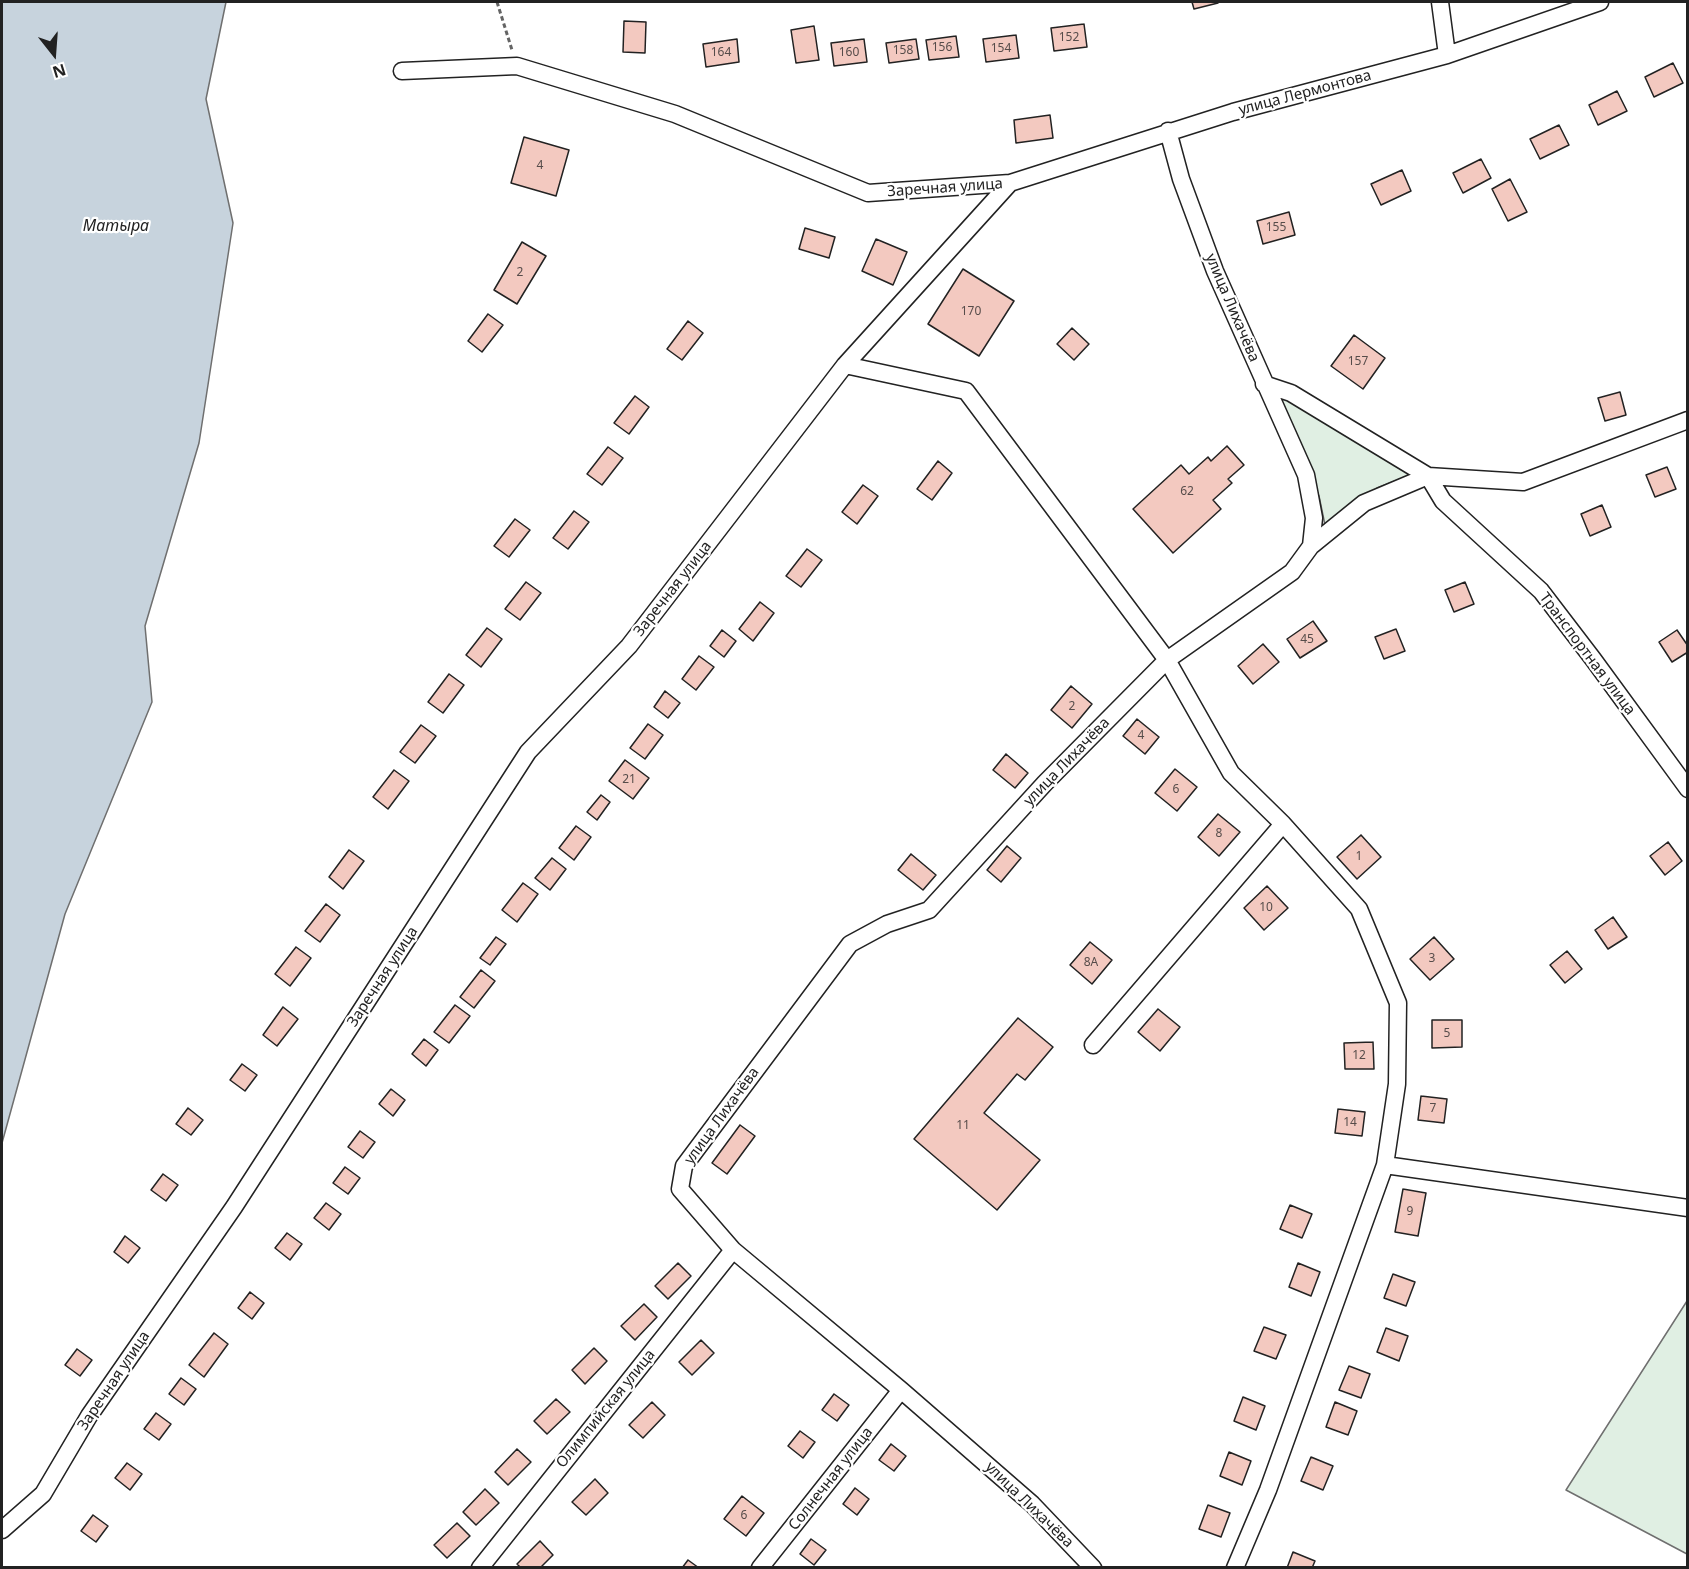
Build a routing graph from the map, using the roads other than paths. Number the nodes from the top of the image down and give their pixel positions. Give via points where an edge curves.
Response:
1 (1440, 2) edge
2 (1600, 2) edge
3 (1447, 55) junction
4 (402, 71) dead end
5 (1168, 131) junction
6 (1010, 183) junction
7 (845, 365) junction
8 (1264, 384) junction
9 (1688, 420) edge
10 (1428, 476) junction
11 (1311, 546) junction
12 (1167, 660) junction
13 (1688, 789) edge
14 (1283, 824) junction
15 (1093, 1045) dead end
16 (1385, 1166) junction
17 (1688, 1208) edge
18 (733, 1250) junction
19 (901, 1390) junction
20 (2, 1530) edge
21 (480, 1568) edge
22 (760, 1568) edge
23 (1093, 1568) edge
24 (1235, 1568) edge

1 - 3 street
2 - 3 street, улица Лермонтова
3 - 5 street, улица Лермонтова
4 - 6 street, Заречная улица via 518,66 675,114 868,194
5 - 6 street, улица Лермонтова
5 - 8 street, улица Лихачёва via 1215,271
6 - 7 street, Заречная улица
7 - 12 street via 966,391
7 - 20 street, Заречная улица via 629,646 528,752 234,1207 89,1416 44,1494
8 - 10 street, Транспортная улица via 1290,393
8 - 11 street, улица Лихачёва via 1306,475 1314,518
9 - 10 street, Транспортная улица via 1523,482
10 - 11 street, Транспортная улица via 1364,504
10 - 13 street, Транспортная улица via 1443,501 1541,591
11 - 12 street, улица Лихачёва via 1292,572
12 - 14 street via 1231,773
12 - 18 street, улица Лихачёва via 1045,783 929,910 886,924 850,944 684,1166 680,1189
14 - 15 street
14 - 16 street via 1359,909 1398,1003 1397,1084
16 - 17 street
16 - 24 street via 1268,1490
18 - 19 street, улица Лихачёва
18 - 21 street, Олимпийская улица
19 - 22 street, Солнечная улица
19 - 23 street, улица Лихачёва via 1032,1504

